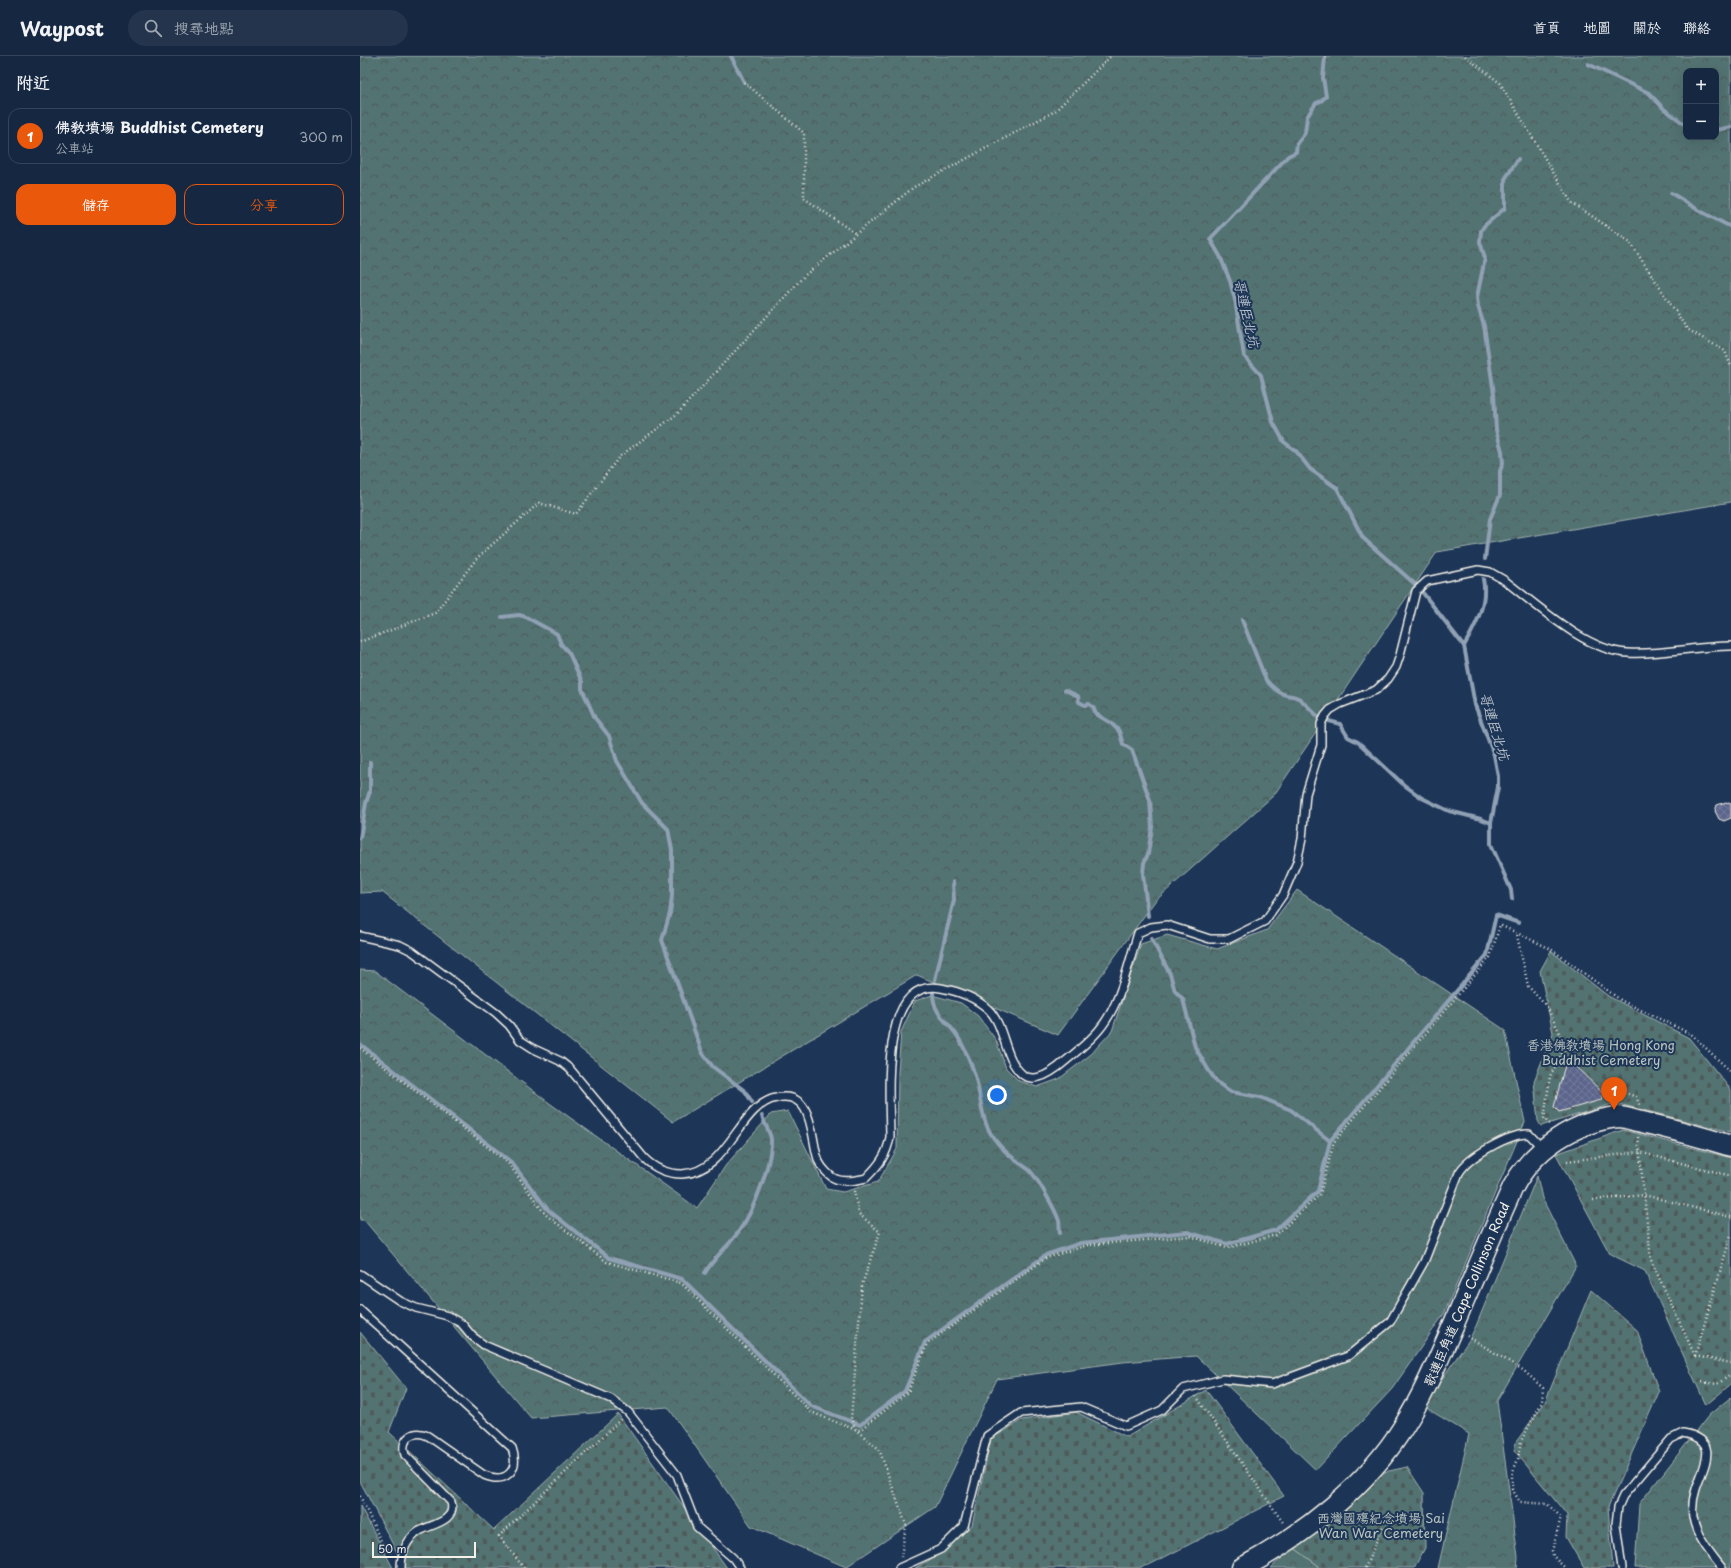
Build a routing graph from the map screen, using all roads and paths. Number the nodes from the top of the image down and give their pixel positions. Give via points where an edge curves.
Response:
1 (1110, 56) edge
2 (1465, 56) edge
3 (744, 82) dead end
4 (856, 234) junction
5 (1731, 366) edge
6 (360, 642) edge
7 (1731, 646) edge
8 (1517, 934) junction
9 (360, 936) edge
10 (360, 1048) edge
11 (1731, 1072) edge
12 (1613, 1088) dead end
13 (1636, 1097) dead end
14 (1551, 1125) dead end
15 (1638, 1136) dead end
16 (1731, 1146) edge
17 (1543, 1149) junction
18 (1639, 1152) junction
19 (1567, 1161) dead end
20 (1731, 1176) edge
21 (853, 1180) junction
22 (1644, 1195) junction
23 (1593, 1200) dead end
24 (1731, 1217) edge
25 (1731, 1235) edge
26 (360, 1274) edge
27 (360, 1310) edge
28 (1452, 1327) junction
29 (1695, 1356) junction
30 (1731, 1363) edge
31 (1731, 1375) edge
32 (1702, 1382) dead end
33 (1190, 1387) junction
34 (628, 1412) junction
35 (856, 1430) junction
36 (360, 1496) edge
37 (1384, 1526) dead end
38 (1293, 1537) junction
39 (401, 1564) edge
40 (524, 1568) edge
41 (740, 1568) edge
42 (899, 1568) edge
43 (1242, 1568) edge
44 (1365, 1568) edge
45 (1565, 1568) edge
46 (1622, 1568) edge
47 (1722, 1568) edge

1 - 4 path via 1055,111 914,187
2 - 5 path via 1500,83 1571,202 1630,242 1687,329 1725,351
3 - 4 path via 804,133 804,198
4 - 6 path via 804,276 677,414 620,457 576,514 539,503 477,558 435,613
7 - 21 lane via 1633,654 1612,651 1580,636 1490,572 1473,571 1427,581 1416,591 1400,655 1388,679 1372,692 1333,708 1323,720 1321,745 1306,794 1297,862 1283,895 1265,920 1229,939 1210,939 1167,925 1138,932 1115,1004 1100,1029 1081,1048 1051,1072 1040,1077 1027,1077 1022,1074 1013,1062 996,1020 983,1005 963,994 943,988 931,986 918,991 907,1001 894,1027 890,1056 888,1149 881,1163 866,1178
8 - 11 path via 1551,949 1622,1001 1691,1034
8 - 14 path via 1528,986 1547,1008 1566,1046 1550,1076 1544,1119
8 - 35 path via 1500,925 1490,957 1334,1142 1320,1194 1276,1235 1227,1248 1190,1236 1088,1245 1046,1258 927,1344 908,1392 860,1430
9 - 21 lane via 408,948 496,1013 520,1040 534,1050 549,1054 566,1065 644,1158 656,1168 678,1174 689,1173 703,1167 727,1146 758,1107 780,1097 796,1101 804,1109 812,1127 819,1163 828,1174 839,1180
10 - 35 path via 508,1163 545,1214 607,1262 682,1283 810,1412
12 - 13 path
15 - 18 path
16 - 17 street, 歌連臣角道 Cape Collinson Road via 1619,1117 1590,1124 1568,1133
17 - 28 street, 歌連臣角道 Cape Collinson Road via 1525,1167 1513,1187
17 - 33 lane via 1529,1134 1522,1134 1488,1149 1463,1166 1424,1262 1390,1322 1348,1356 1272,1384 1223,1379
18 - 19 path
18 - 20 path
18 - 22 path
21 - 35 path via 859,1214 880,1232 862,1285 851,1419
22 - 23 path
22 - 24 path
22 - 29 path via 1651,1260
25 - 29 path
26 - 34 lane via 400,1301 448,1316 462,1324 484,1345 611,1399
27 - 39 lane via 512,1448 516,1458 513,1469 505,1477 494,1479 484,1475 428,1436 415,1433 409,1436 404,1442 405,1455 451,1502 453,1508 447,1518 418,1532 410,1540 404,1550
28 - 38 street, 歌連臣角道 Cape Collinson Road via 1421,1397 1389,1447 1338,1502
28 - 45 path via 1523,1370 1543,1388 1541,1405 1521,1441 1512,1474 1512,1489 1520,1502 1547,1504 1561,1517 1552,1554
29 - 30 path
31 - 32 path via 1717,1384
33 - 38 path
33 - 42 lane via 1183,1389 1162,1410 1126,1426 1081,1407 1021,1413 986,1436 964,1526 941,1548
34 - 40 path via 499,1536
34 - 41 lane via 677,1475 697,1527 733,1558
35 - 42 path via 879,1449 906,1525
36 - 39 path via 383,1545
37 - 44 path
38 - 43 street, 歌連臣角道 Cape Collinson Road
46 - 47 lane via 1616,1518 1620,1501 1671,1438 1683,1433 1699,1440 1707,1452 1707,1461 1694,1495 1694,1517 1702,1539

